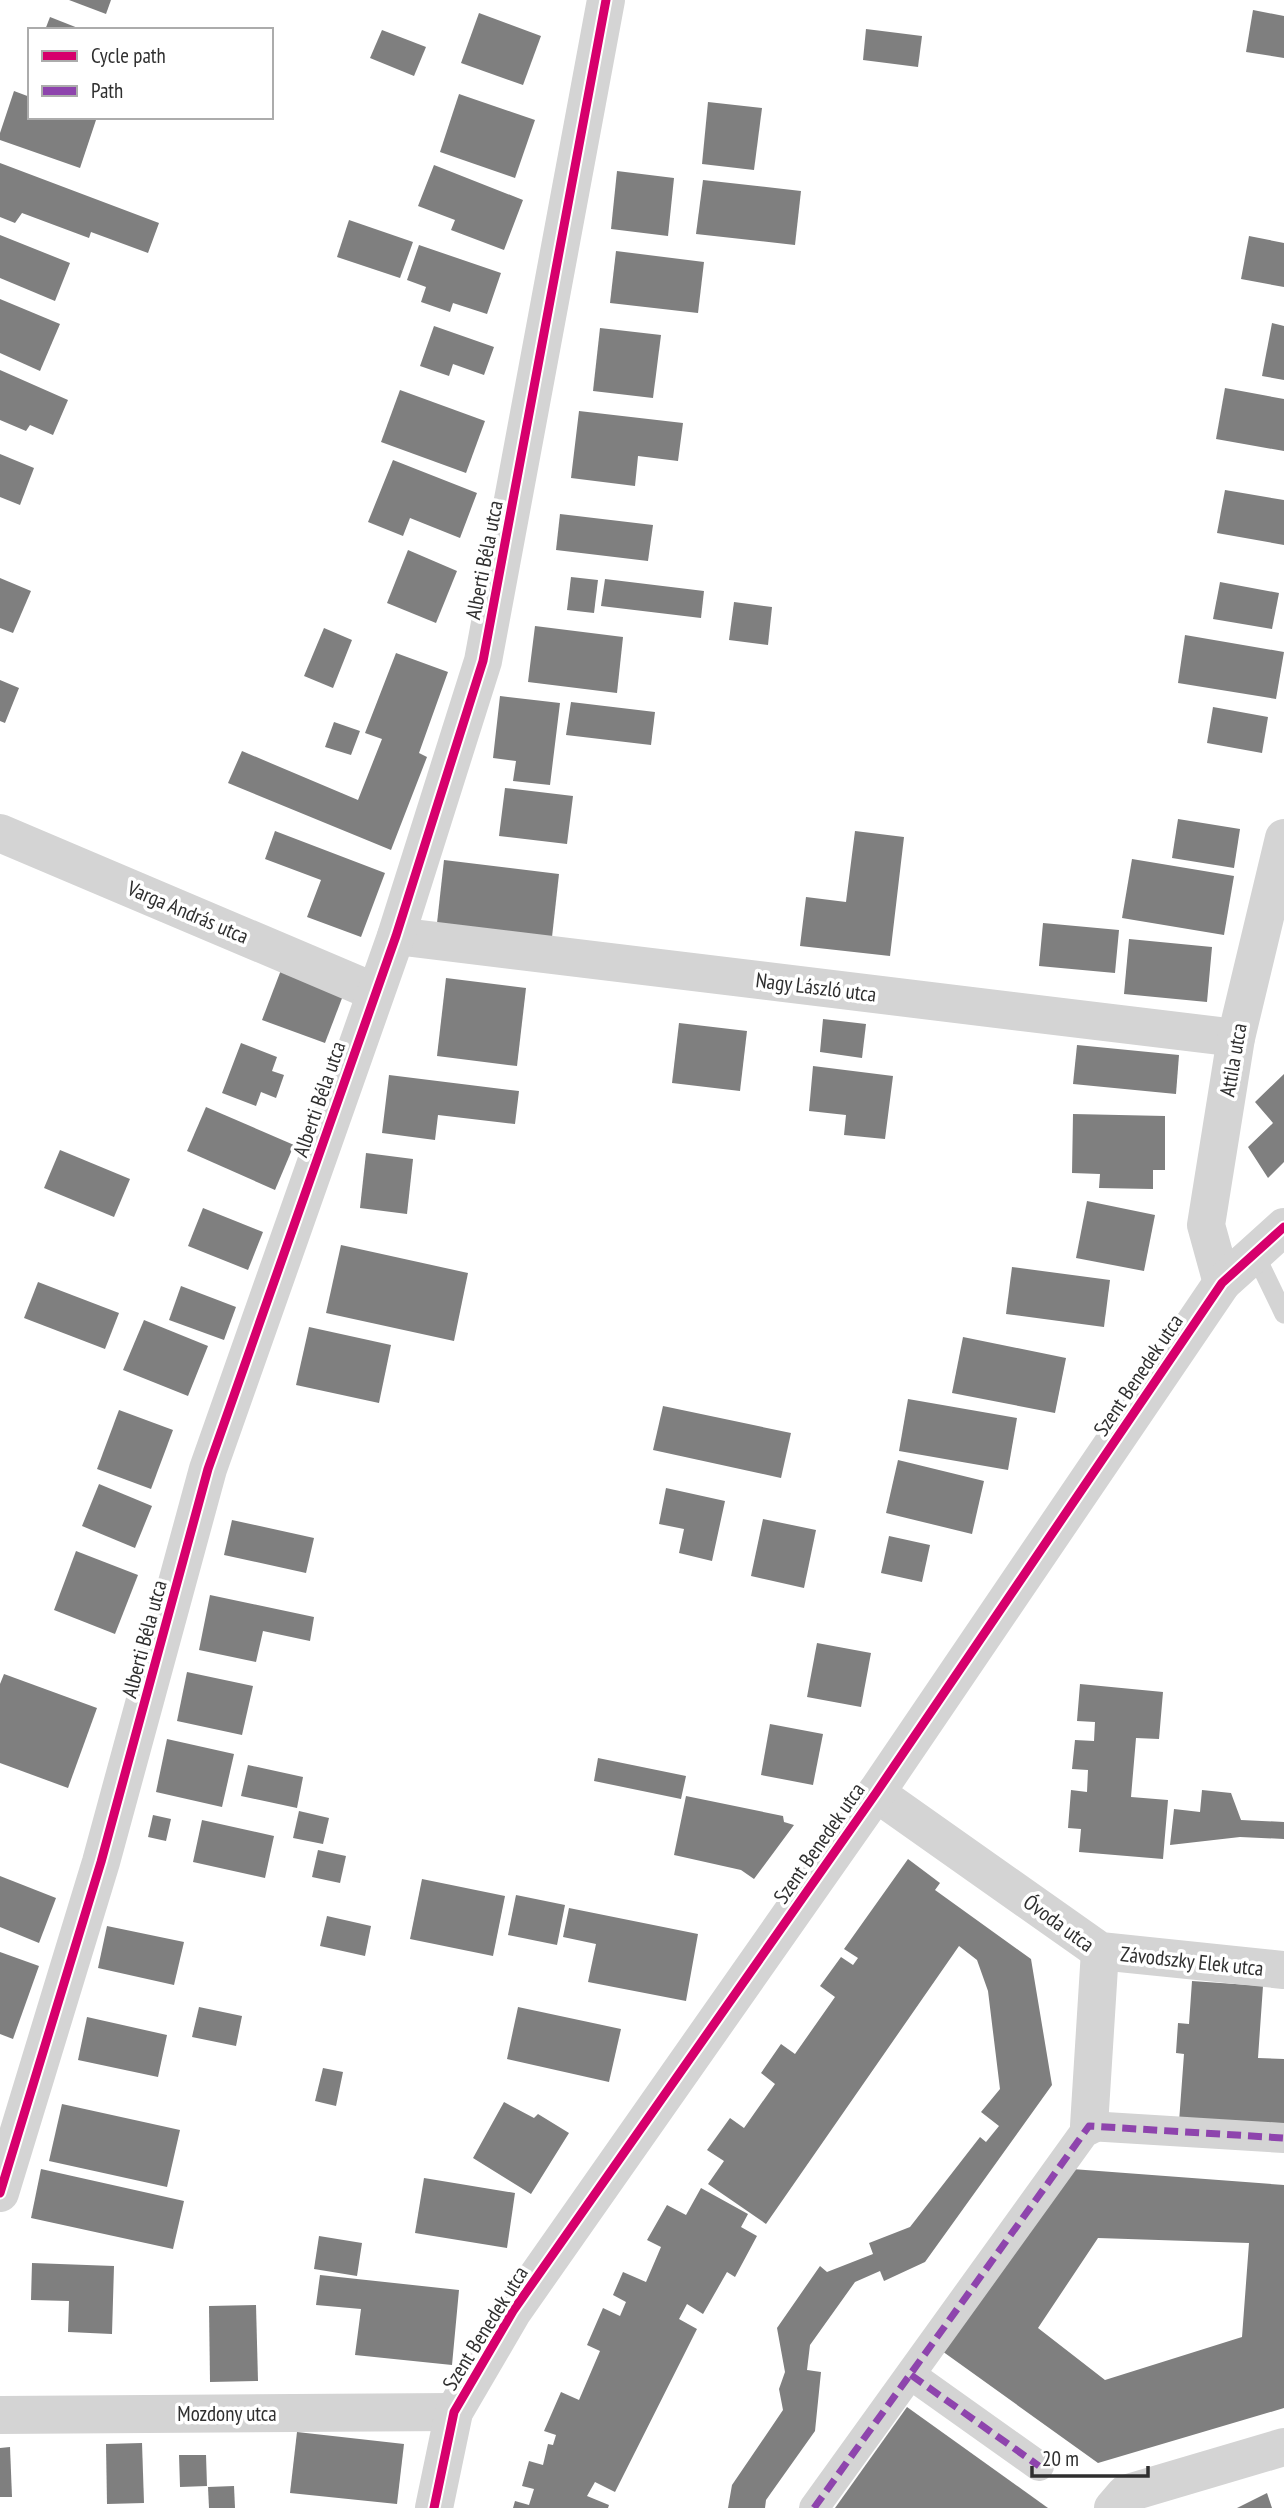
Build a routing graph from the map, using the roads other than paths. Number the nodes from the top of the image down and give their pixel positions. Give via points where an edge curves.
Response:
1 (606, 0) edge
2 (0, 833) edge
3 (1284, 838) edge
4 (396, 936) junction
5 (375, 992) junction
6 (1236, 1038) junction
7 (1284, 1227) edge
8 (1255, 1254) junction
9 (1222, 1283) junction
10 (1284, 1314) edge
11 (876, 1793) junction
12 (1100, 1951) junction
13 (1284, 1970) edge
14 (1089, 2126) junction
15 (1284, 2138) edge
16 (0, 2193) edge
17 (911, 2375) junction
18 (454, 2412) junction
19 (0, 2415) edge
20 (1284, 2447) edge
21 (1040, 2466) dead end
22 (434, 2508) edge
23 (814, 2508) edge
24 (1113, 2508) edge

1 - 4 street, Alberti Béla utca via 483,661
2 - 5 street, Varga András utca
3 - 6 street, Attila utca
4 - 5 street, Alberti Béla utca
4 - 6 street, Nagy László utca
5 - 16 street, Alberti Béla utca via 208,1469 102,1862
6 - 9 street, Attila utca via 1206,1225
7 - 8 street, Szent Benedek utca
8 - 9 street, Szent Benedek utca
8 - 10 lane
9 - 11 street, Szent Benedek utca
11 - 12 street, Óvoda utca
11 - 18 street, Szent Benedek utca via 513,2311
12 - 13 street, Závodszky Elek utca
12 - 14 street, Óvoda utca
14 - 15 street
14 - 17 street
17 - 21 street
17 - 23 street
18 - 19 street, Mozdony utca
18 - 22 street, Szent Benedek utca
20 - 24 street via 1125,2494

